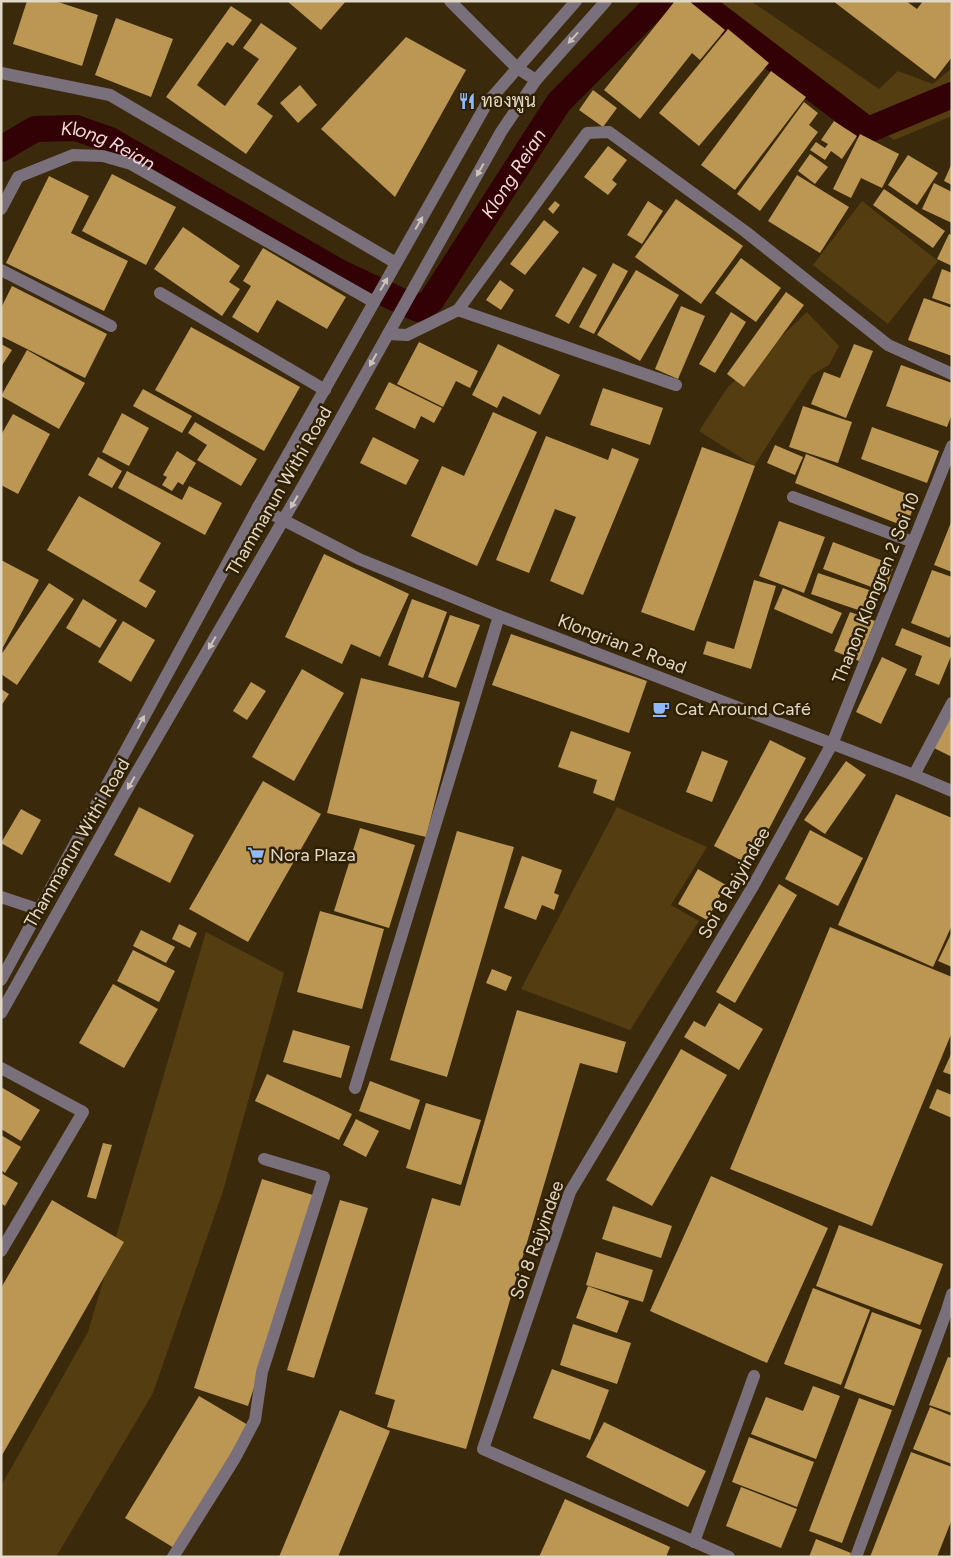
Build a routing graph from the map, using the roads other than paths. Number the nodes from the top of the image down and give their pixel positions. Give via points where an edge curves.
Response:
1 (450, 1) edge
2 (576, 1) edge
3 (606, 1) edge
4 (517, 68) junction
5 (1, 73) edge
6 (536, 80) junction
7 (1, 208) edge
8 (396, 264) junction
9 (1, 270) edge
10 (160, 293) dead end
11 (374, 302) junction
12 (458, 310) junction
13 (111, 326) dead end
14 (388, 334) junction
15 (952, 374) edge
16 (676, 385) dead end
17 (325, 390) junction
18 (952, 446) edge
19 (793, 497) dead end
20 (258, 507) junction
21 (283, 520) junction
22 (913, 542) junction
23 (499, 616) junction
24 (952, 703) edge
25 (832, 744) junction
26 (914, 775) junction
27 (952, 791) edge
28 (1, 897) edge
29 (40, 910) junction
30 (1, 980) edge
31 (1, 1013) edge
32 (1, 1068) edge
33 (355, 1088) dead end
34 (264, 1159) dead end
35 (1, 1251) edge
36 (952, 1294) edge
37 (754, 1376) dead end
38 (694, 1542) junction
39 (173, 1557) edge
40 (730, 1557) edge
41 (856, 1557) edge

1 - 4 street
2 - 4 street, Thammanun Withi Road
3 -> 6 street, Thammanun Withi Road
4 - 6 street
8 -> 4 street, Thammanun Withi Road via 487,103
5 - 8 street via 110,95
6 -> 14 street, Thammanun Withi Road via 501,132
7 - 11 street via 18,177 73,155 103,156 130,164
11 -> 8 street, Thammanun Withi Road
9 - 13 street
10 - 17 street
11 - 17 street, Thammanun Withi Road
12 - 14 street via 407,335
12 - 15 street via 587,133 610,132 746,232 888,345
12 - 16 street
14 -> 21 street, Thammanun Withi Road
17 - 20 street, Thammanun Withi Road
18 - 22 street, Thanon Klongren 2 Soi 10
19 - 22 street
20 - 21 street, Klongrian 2 Road
29 -> 20 street, Thammanun Withi Road
21 - 23 street, Klongrian 2 Road via 359,558
21 -> 31 street, Thammanun Withi Road
22 - 25 street, Thanon Klongren 2 Soi 10
23 - 25 street, Klongrian 2 Road
23 - 33 street
24 - 26 street
25 - 26 street, Klongrian 2 Road
25 - 38 street, Soi 8 Rajyindee via 752,888 570,1192 482,1449
26 - 27 street, Klongrian 2 Road
28 - 29 street
29 - 30 street, Thammanun Withi Road
32 - 35 street via 84,1112
34 - 39 street via 324,1177 262,1372 255,1420
36 - 41 street
37 - 38 street
38 - 40 street, Soi 8 Rajyindee

